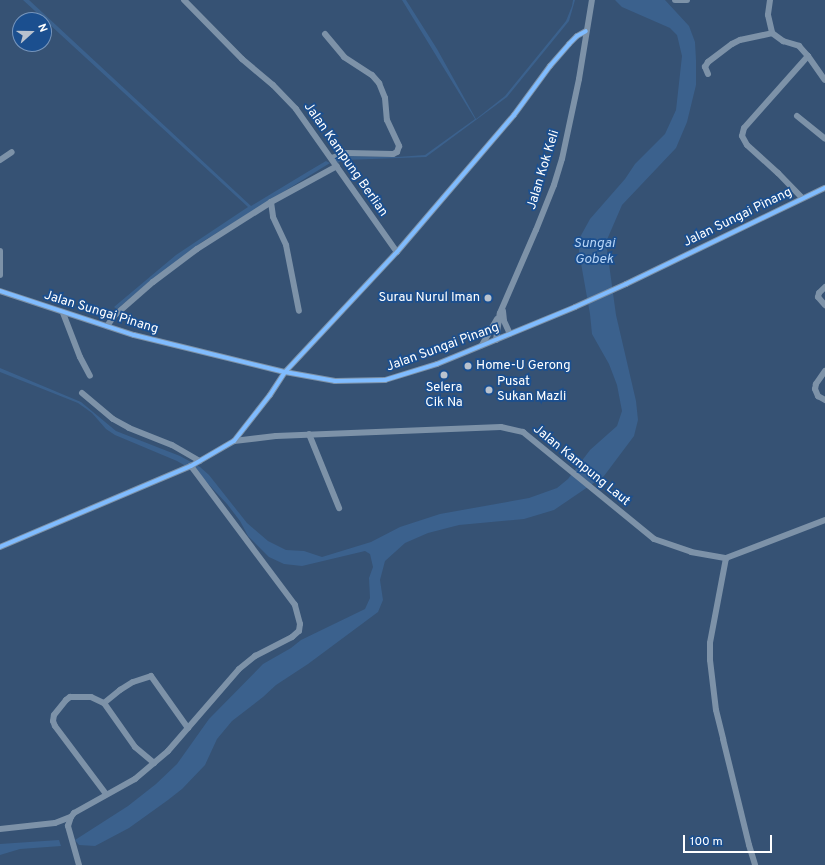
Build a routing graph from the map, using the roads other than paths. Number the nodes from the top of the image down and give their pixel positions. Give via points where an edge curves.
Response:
1 (184, 0) edge
2 (592, 0) edge
3 (675, 0) edge
4 (687, 0) edge
5 (770, 0) edge
6 (586, 31) junction
7 (772, 33) junction
8 (325, 34) dead end
9 (808, 56) junction
10 (708, 74) dead end
11 (825, 80) edge
12 (797, 116) dead end
13 (825, 139) edge
14 (12, 152) dead end
15 (332, 158) junction
16 (0, 160) edge
17 (337, 166) junction
18 (825, 188) edge
19 (802, 198) junction
20 (271, 202) junction
21 (0, 251) edge
22 (397, 252) junction
23 (0, 275) edge
24 (825, 287) edge
25 (0, 291) edge
26 (825, 305) edge
27 (502, 310) junction
28 (299, 311) dead end
29 (63, 313) junction
30 (107, 326) junction
31 (510, 334) junction
32 (496, 340) junction
33 (482, 345) junction
34 (825, 371) edge
35 (285, 372) junction
36 (90, 376) dead end
37 (82, 393) dead end
38 (825, 400) edge
39 (309, 434) junction
40 (234, 441) junction
41 (195, 464) junction
42 (339, 508) dead end
43 (825, 520) edge
44 (0, 547) edge
45 (726, 558) junction
46 (104, 703) junction
47 (188, 728) junction
48 (154, 763) junction
49 (106, 794) junction
50 (71, 817) junction
51 (0, 829) edge
52 (79, 865) edge
53 (755, 865) edge

1 - 15 street, Jalan Kampung Berlian via 242,59 296,108
2 - 6 street, Jalan Kok Keli
3 - 4 street
5 - 7 street via 768,16
6 - 22 street via 577,36 550,66 514,115
6 - 27 street, Jalan Kok Keli via 579,78 556,178
7 - 9 street via 783,41 799,46
7 - 10 street via 732,44 708,62 705,67
8 - 15 street via 344,57 372,75 379,83 385,98 387,120 399,146 397,152 389,155 347,153
9 - 11 street
9 - 19 street via 744,128 742,136 747,145
12 - 13 street
14 - 16 street
15 - 17 street, Jalan Kampung Berlian
17 - 20 street
17 - 22 street, Jalan Kampung Berlian
18 - 19 street, Jalan Sungai Pinang
19 - 31 street, Jalan Sungai Pinang via 626,284
20 - 28 street via 274,217 286,245
20 - 30 street via 197,249 114,316
21 - 23 street
22 - 35 street
24 - 26 street via 818,297
25 - 29 street, Jalan Sungai Pinang
27 - 31 street
27 - 32 street, Jalan Kok Keli
27 - 33 street
29 - 30 street, Jalan Sungai Pinang
29 - 36 street
30 - 35 street, Jalan Sungai Pinang
31 - 32 street, Jalan Sungai Pinang
32 - 33 street, Jalan Sungai Pinang
33 - 35 street, Jalan Sungai Pinang via 431,366 385,380 335,381
34 - 38 street via 815,389 818,396
35 - 40 street
37 - 41 street via 113,419 172,445
39 - 40 street, Jalan Kampung Laut
39 - 42 street
39 - 45 street, Jalan Kampung Laut via 501,427 523,432 654,539 691,552
40 - 41 street
41 - 44 street
41 - 47 street via 295,605 300,624 292,637 255,656 239,668
43 - 45 street
45 - 53 street via 710,643 710,660 716,710
46 - 47 street via 126,686 151,676
46 - 48 street via 134,747
46 - 49 street via 91,697 70,697 54,715 53,721
47 - 48 street
48 - 49 street via 135,779
49 - 50 street
50 - 51 street via 55,823
50 - 52 street via 68,826

